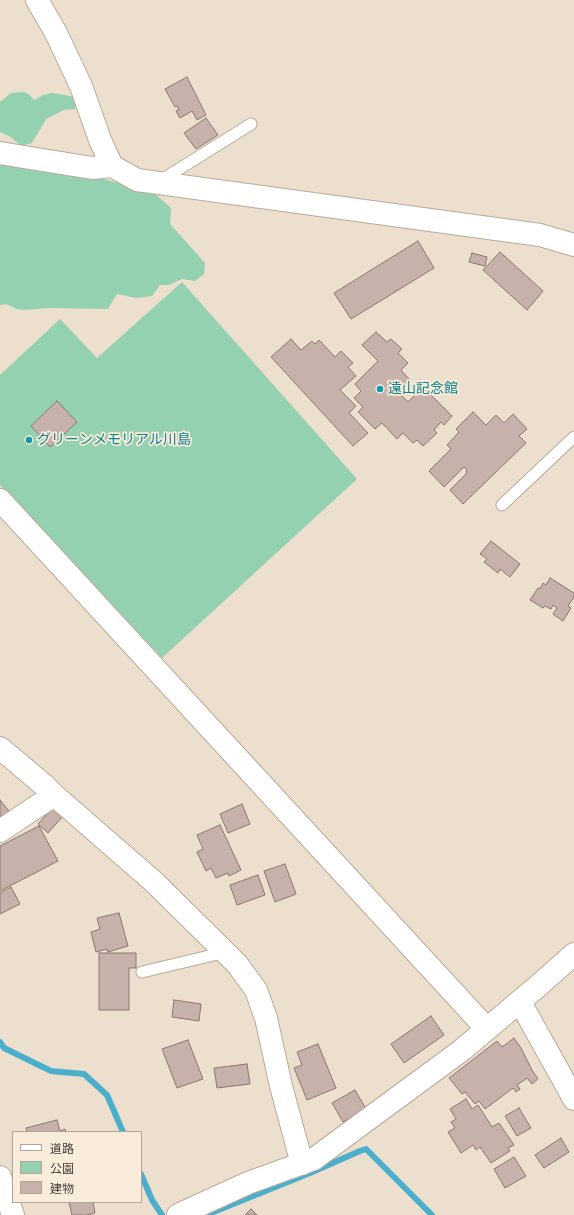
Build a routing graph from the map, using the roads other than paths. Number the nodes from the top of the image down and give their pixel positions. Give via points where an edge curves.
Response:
1 (37, 0) edge
2 (251, 124) dead end
3 (0, 153) edge
4 (112, 166) junction
5 (157, 183) junction
6 (574, 245) edge
7 (574, 437) edge
8 (0, 500) edge
9 (502, 505) dead end
10 (0, 748) edge
11 (54, 795) junction
12 (0, 831) edge
13 (226, 952) junction
14 (574, 954) edge
15 (142, 972) dead end
16 (520, 1002) junction
17 (488, 1029) junction
18 (574, 1099) edge
19 (302, 1164) junction
20 (0, 1178) edge
21 (189, 1213) edge
22 (13, 1215) edge

1 - 4 street via 81,86
2 - 5 lane
3 - 4 street via 92,168
4 - 5 street via 137,180
5 - 6 street via 522,232
7 - 9 lane
8 - 17 street
10 - 11 street
11 - 12 street
11 - 13 street via 154,882
13 - 15 lane
13 - 19 street via 256,990 266,1018
14 - 16 street
16 - 17 street
16 - 18 street
17 - 19 street via 320,1155
19 - 21 street via 248,1183
20 - 22 street

